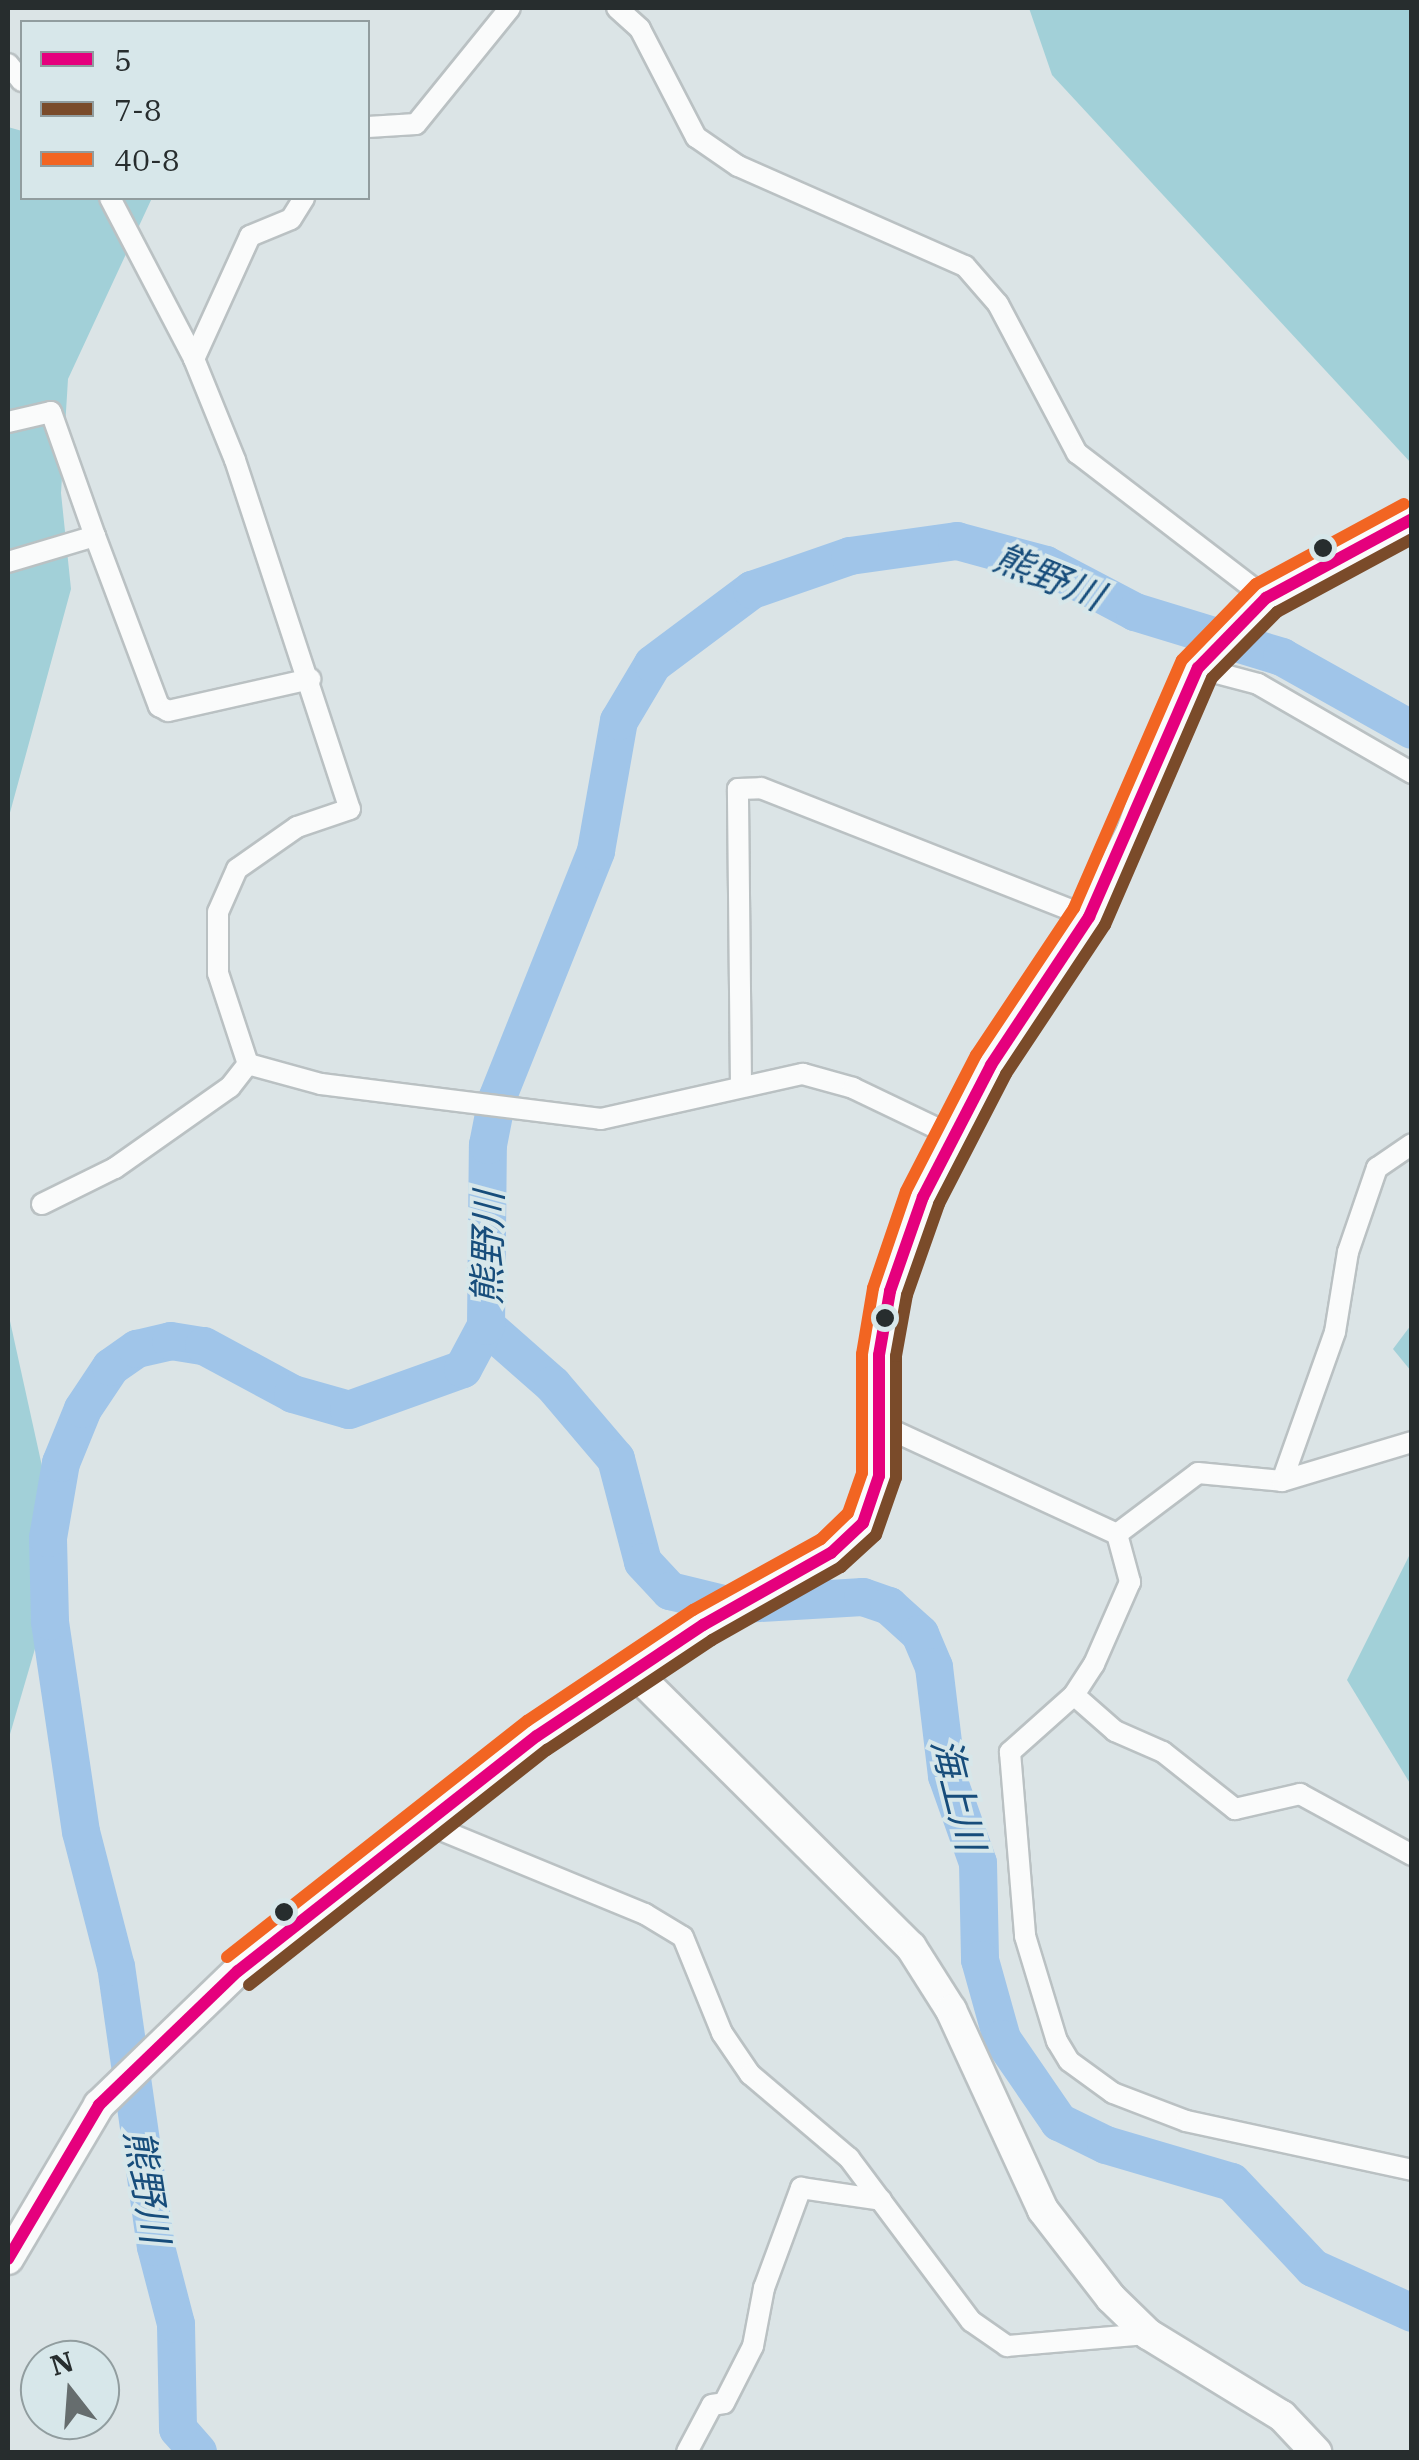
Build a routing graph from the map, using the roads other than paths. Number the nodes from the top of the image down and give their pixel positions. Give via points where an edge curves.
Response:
1 (510, 8) edge
2 (617, 8) edge
3 (370, 127) edge
4 (111, 200) edge
5 (303, 200) edge
6 (194, 359) junction
7 (8, 422) edge
8 (1412, 519) edge
9 (95, 536) junction
10 (8, 562) edge
11 (1266, 598) junction
12 (1203, 661) junction
13 (310, 679) junction
14 (1412, 773) edge
15 (1089, 916) junction
16 (248, 1064) junction
17 (741, 1085) junction
18 (951, 1136) junction
19 (1412, 1144) edge
20 (42, 1204) dead end
21 (883, 1426) junction
22 (1412, 1442) edge
23 (1282, 1481) junction
24 (1117, 1534) junction
25 (634, 1672) junction
26 (1074, 1695) junction
27 (424, 1823) junction
28 (1412, 1855) edge
29 (1412, 2170) edge
30 (881, 2200) junction
31 (8, 2259) edge
32 (1148, 2334) junction
33 (688, 2452) edge
34 (1316, 2452) edge

1 - 3 street via 416,124
2 - 11 street via 640,29 696,137 738,166 966,266 998,304 1077,453
4 - 6 street
5 - 6 street via 291,219 250,236
6 - 13 street
7 - 9 street via 51,412
8 - 11 main road
9 - 10 street
9 - 13 street via 159,706 168,711
11 - 12 main road
12 - 14 street via 1258,684
12 - 15 main road
13 - 16 street via 350,809 297,828 236,869 218,912 218,973
15 - 17 street via 761,788 738,788
15 - 18 main road
16 - 17 street via 321,1084 602,1119
16 - 20 street via 230,1086 115,1168
17 - 18 street via 803,1074 853,1088
18 - 21 main road via 890,1291 879,1355
19 - 23 street via 1377,1168 1348,1252 1335,1332
21 - 24 street
21 - 25 main road via 879,1476 863,1523 832,1553
22 - 23 street
23 - 24 street via 1198,1474
24 - 26 street via 1130,1582
25 - 27 main road
25 - 32 main road via 911,1948 951,2010 1043,2210 1074,2255
26 - 28 street via 1115,1731 1162,1752 1234,1809 1300,1794
26 - 29 street via 1010,1752 1024,1936 1057,2041 1070,2061 1112,2093 1186,2121
27 - 30 street via 645,1914 683,1937 722,2033 750,2074 849,2158
27 - 31 main road via 158,2043 98,2105
30 - 32 street via 971,2321 1007,2346
30 - 33 street via 801,2188 778,2244 753,2346 724,2403 712,2406
32 - 34 main road via 1282,2416

